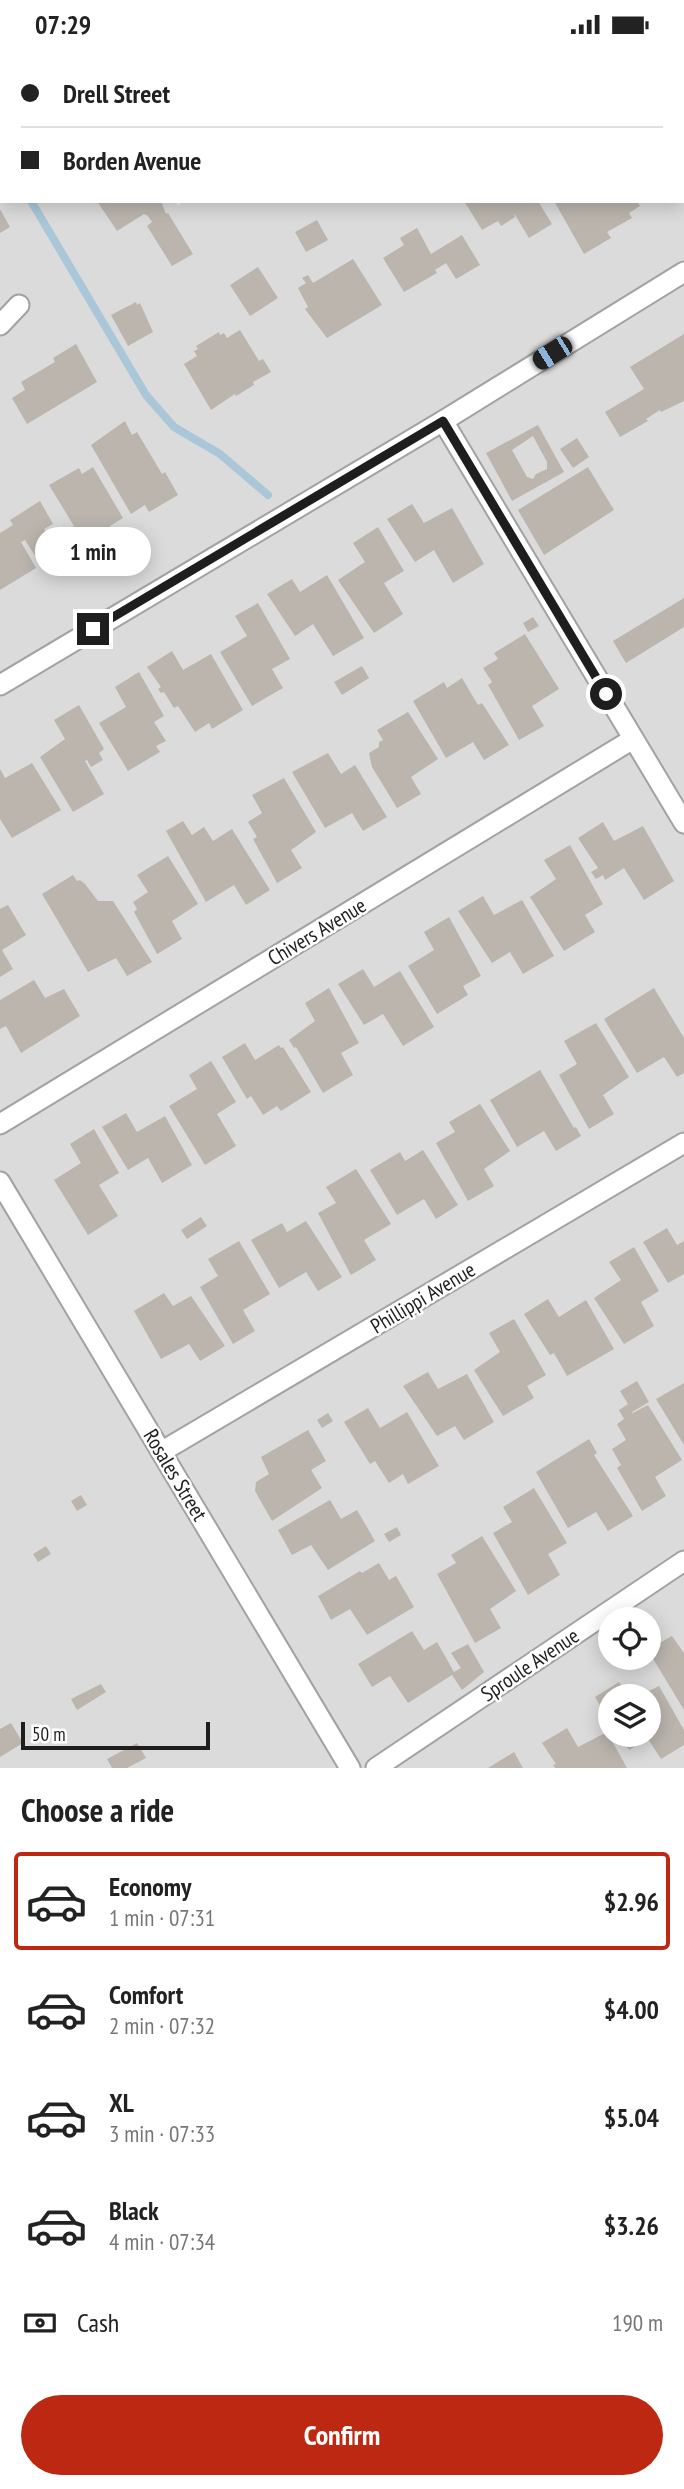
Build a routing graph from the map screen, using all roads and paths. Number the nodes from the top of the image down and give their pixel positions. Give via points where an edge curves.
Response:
1 (684, 272) edge
2 (19, 305) dead end
3 (0, 325) edge
4 (443, 421) junction
5 (0, 685) edge
6 (634, 739) junction
7 (684, 823) edge
8 (0, 1124) edge
9 (684, 1143) edge
10 (0, 1182) edge
11 (161, 1452) junction
12 (684, 1561) edge
13 (350, 1768) edge
14 (376, 1768) edge

1 - 4 street
2 - 3 street
4 - 5 street
4 - 6 street
6 - 7 street
6 - 8 street, Chivers Avenue
9 - 11 street, Phillippi Avenue
10 - 11 street, Rosales Street
11 - 13 street, Rosales Street
12 - 14 street, Sproule Avenue

